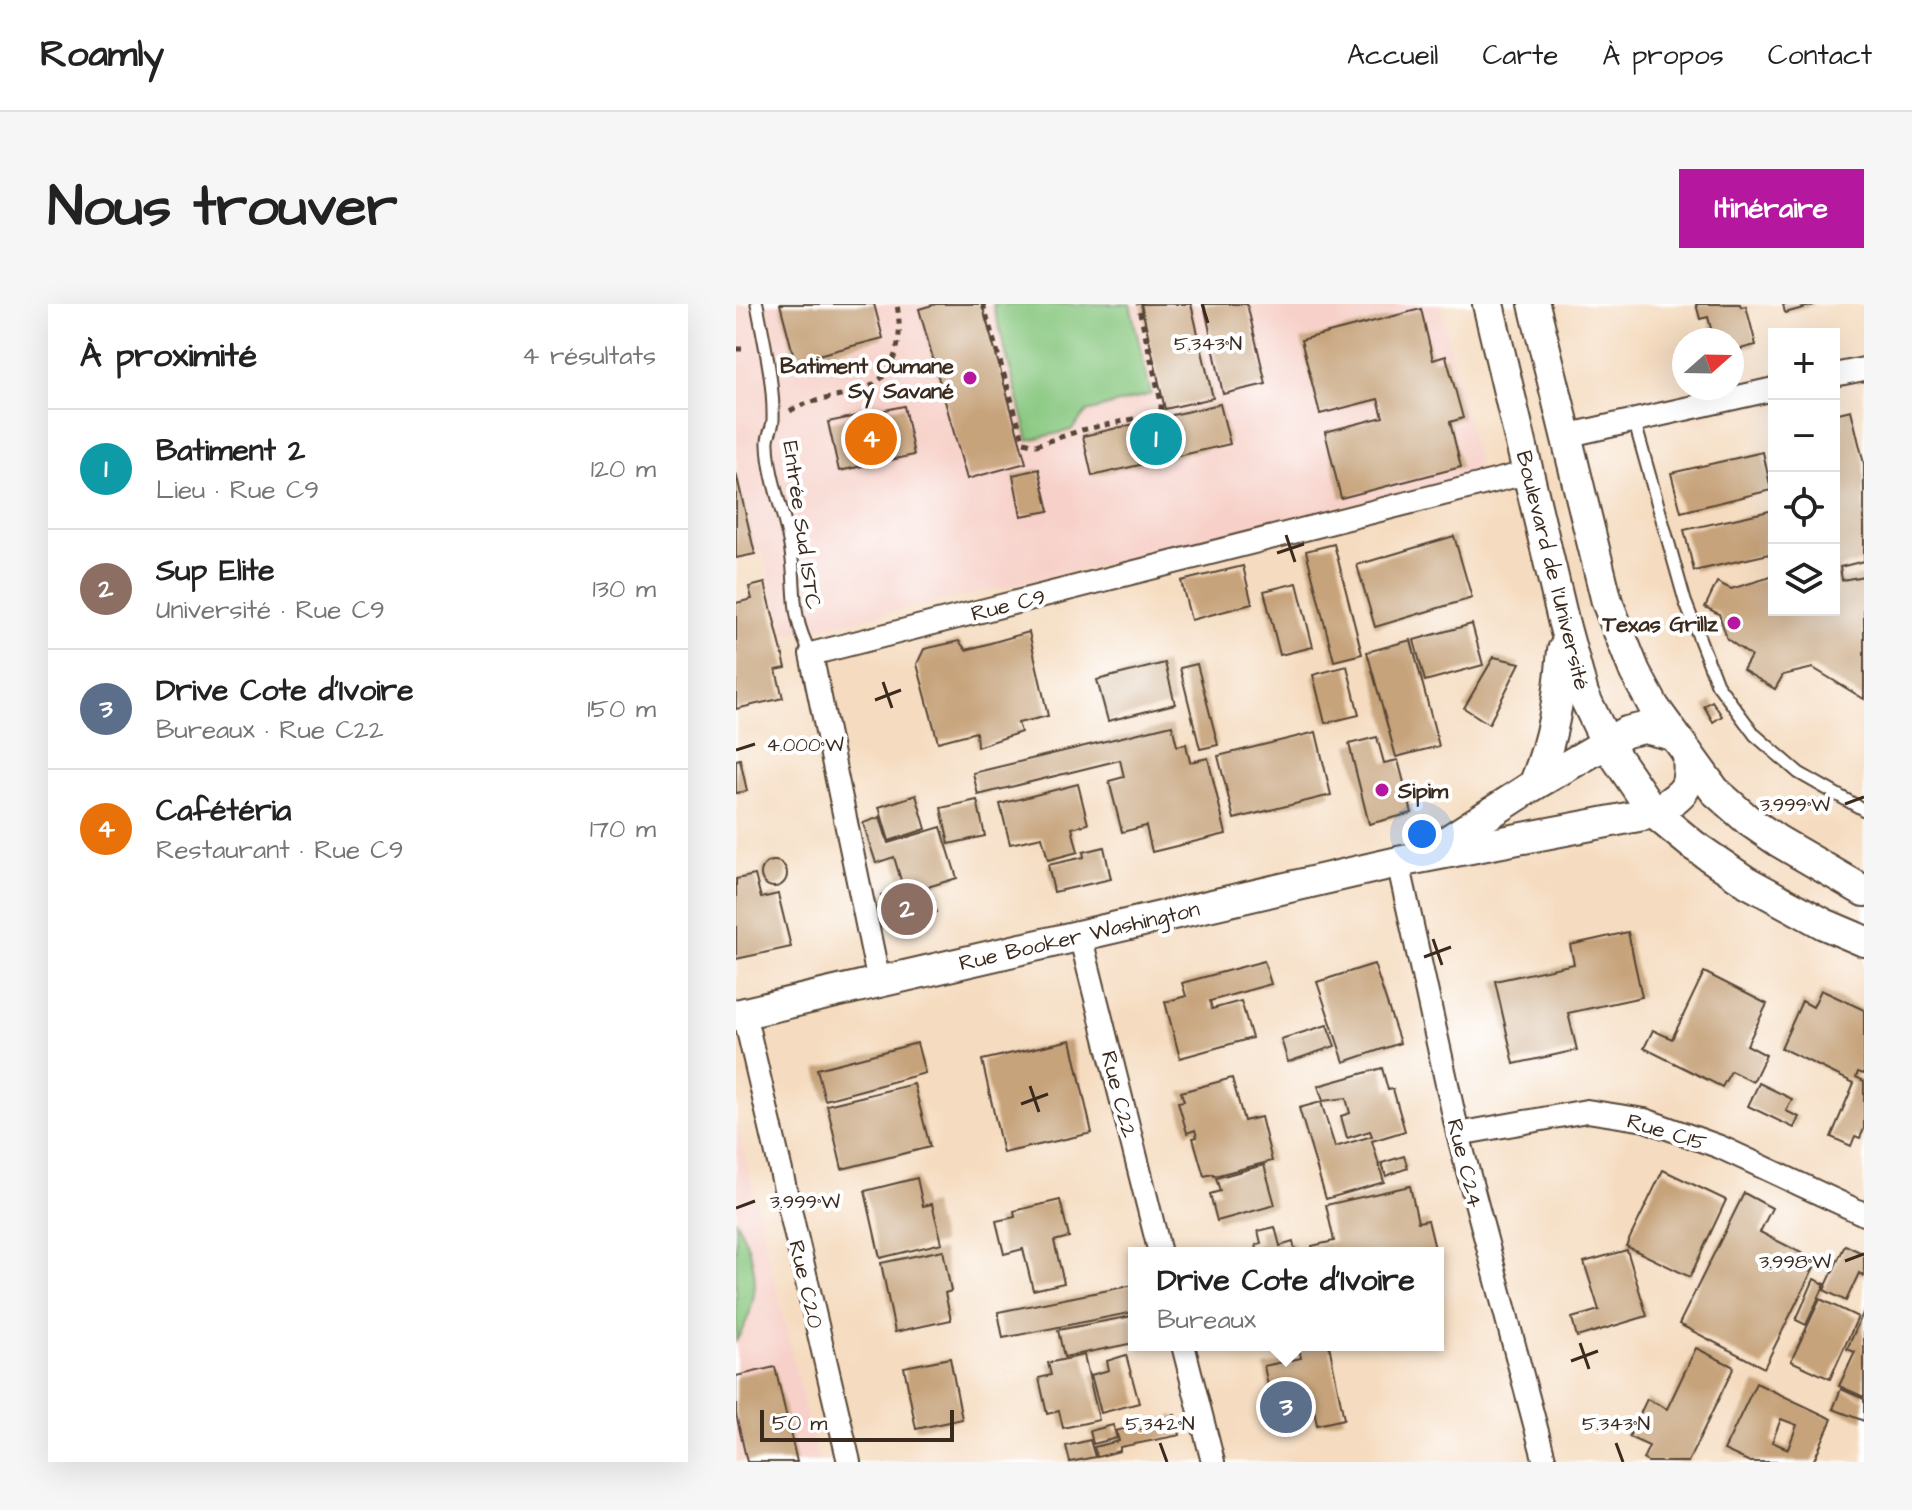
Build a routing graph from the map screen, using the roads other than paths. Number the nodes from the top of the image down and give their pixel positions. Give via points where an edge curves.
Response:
1 (757, 304) edge
2 (1488, 304) edge
3 (1534, 304) edge
4 (1864, 369) edge
5 (1840, 374) edge
6 (1768, 390) edge
7 (1634, 420) junction
8 (1565, 436) junction
9 (1530, 472) junction
10 (1564, 624) junction
11 (811, 654) junction
12 (1607, 744) junction
13 (1680, 744) junction
14 (1534, 785) junction
15 (1864, 810) edge
16 (1654, 813) junction
17 (1411, 859) junction
18 (1864, 891) edge
19 (1080, 935) junction
20 (1864, 941) edge
21 (879, 982) junction
22 (740, 1014) edge
23 (1458, 1134) junction
24 (1864, 1214) edge
25 (1158, 1247) edge
26 (1185, 1351) edge
27 (849, 1462) edge
28 (1213, 1462) edge
29 (1545, 1462) edge

1 - 11 lane, Entrée Sud ISTC via 772,394 773,424 767,440 791,549 799,631
2 - 9 street, Boulevard de l'Université
3 - 8 street, Boulevard de l'Université
4 - 5 street
6 - 7 street
7 - 8 street
7 - 15 lane via 1685,601 1717,684 1755,735 1799,773
8 - 13 street, Boulevard de l'Université via 1607,602 1635,672
9 - 10 street, Boulevard de l'Université
9 - 11 street, Rue C9
10 - 12 street, Boulevard de l'Université via 1583,694
10 - 14 street via 1558,705
11 - 21 street
12 - 13 street, Rue Booker Washington via 1644,728
12 - 14 street, Rue Booker Washington
12 - 16 street, Boulevard de l'Université
13 - 16 street, Rue Booker Washington via 1689,777 1686,789
13 - 18 street, Boulevard de l'Université via 1715,791 1749,821
14 - 17 street, Rue Booker Washington
16 - 17 street, Rue Booker Washington
16 - 20 street, Boulevard de l'Université via 1747,882
17 - 19 street, Rue Booker Washington
17 - 23 street, Rue C24
19 - 21 street, Rue Booker Washington
19 - 25 street, Rue C22
21 - 22 street, Rue Booker Washington
22 - 27 street, Rue C20
23 - 24 street, Rue C15 via 1587,1111 1645,1120 1720,1147
23 - 29 street, Rue C24
26 - 28 street

